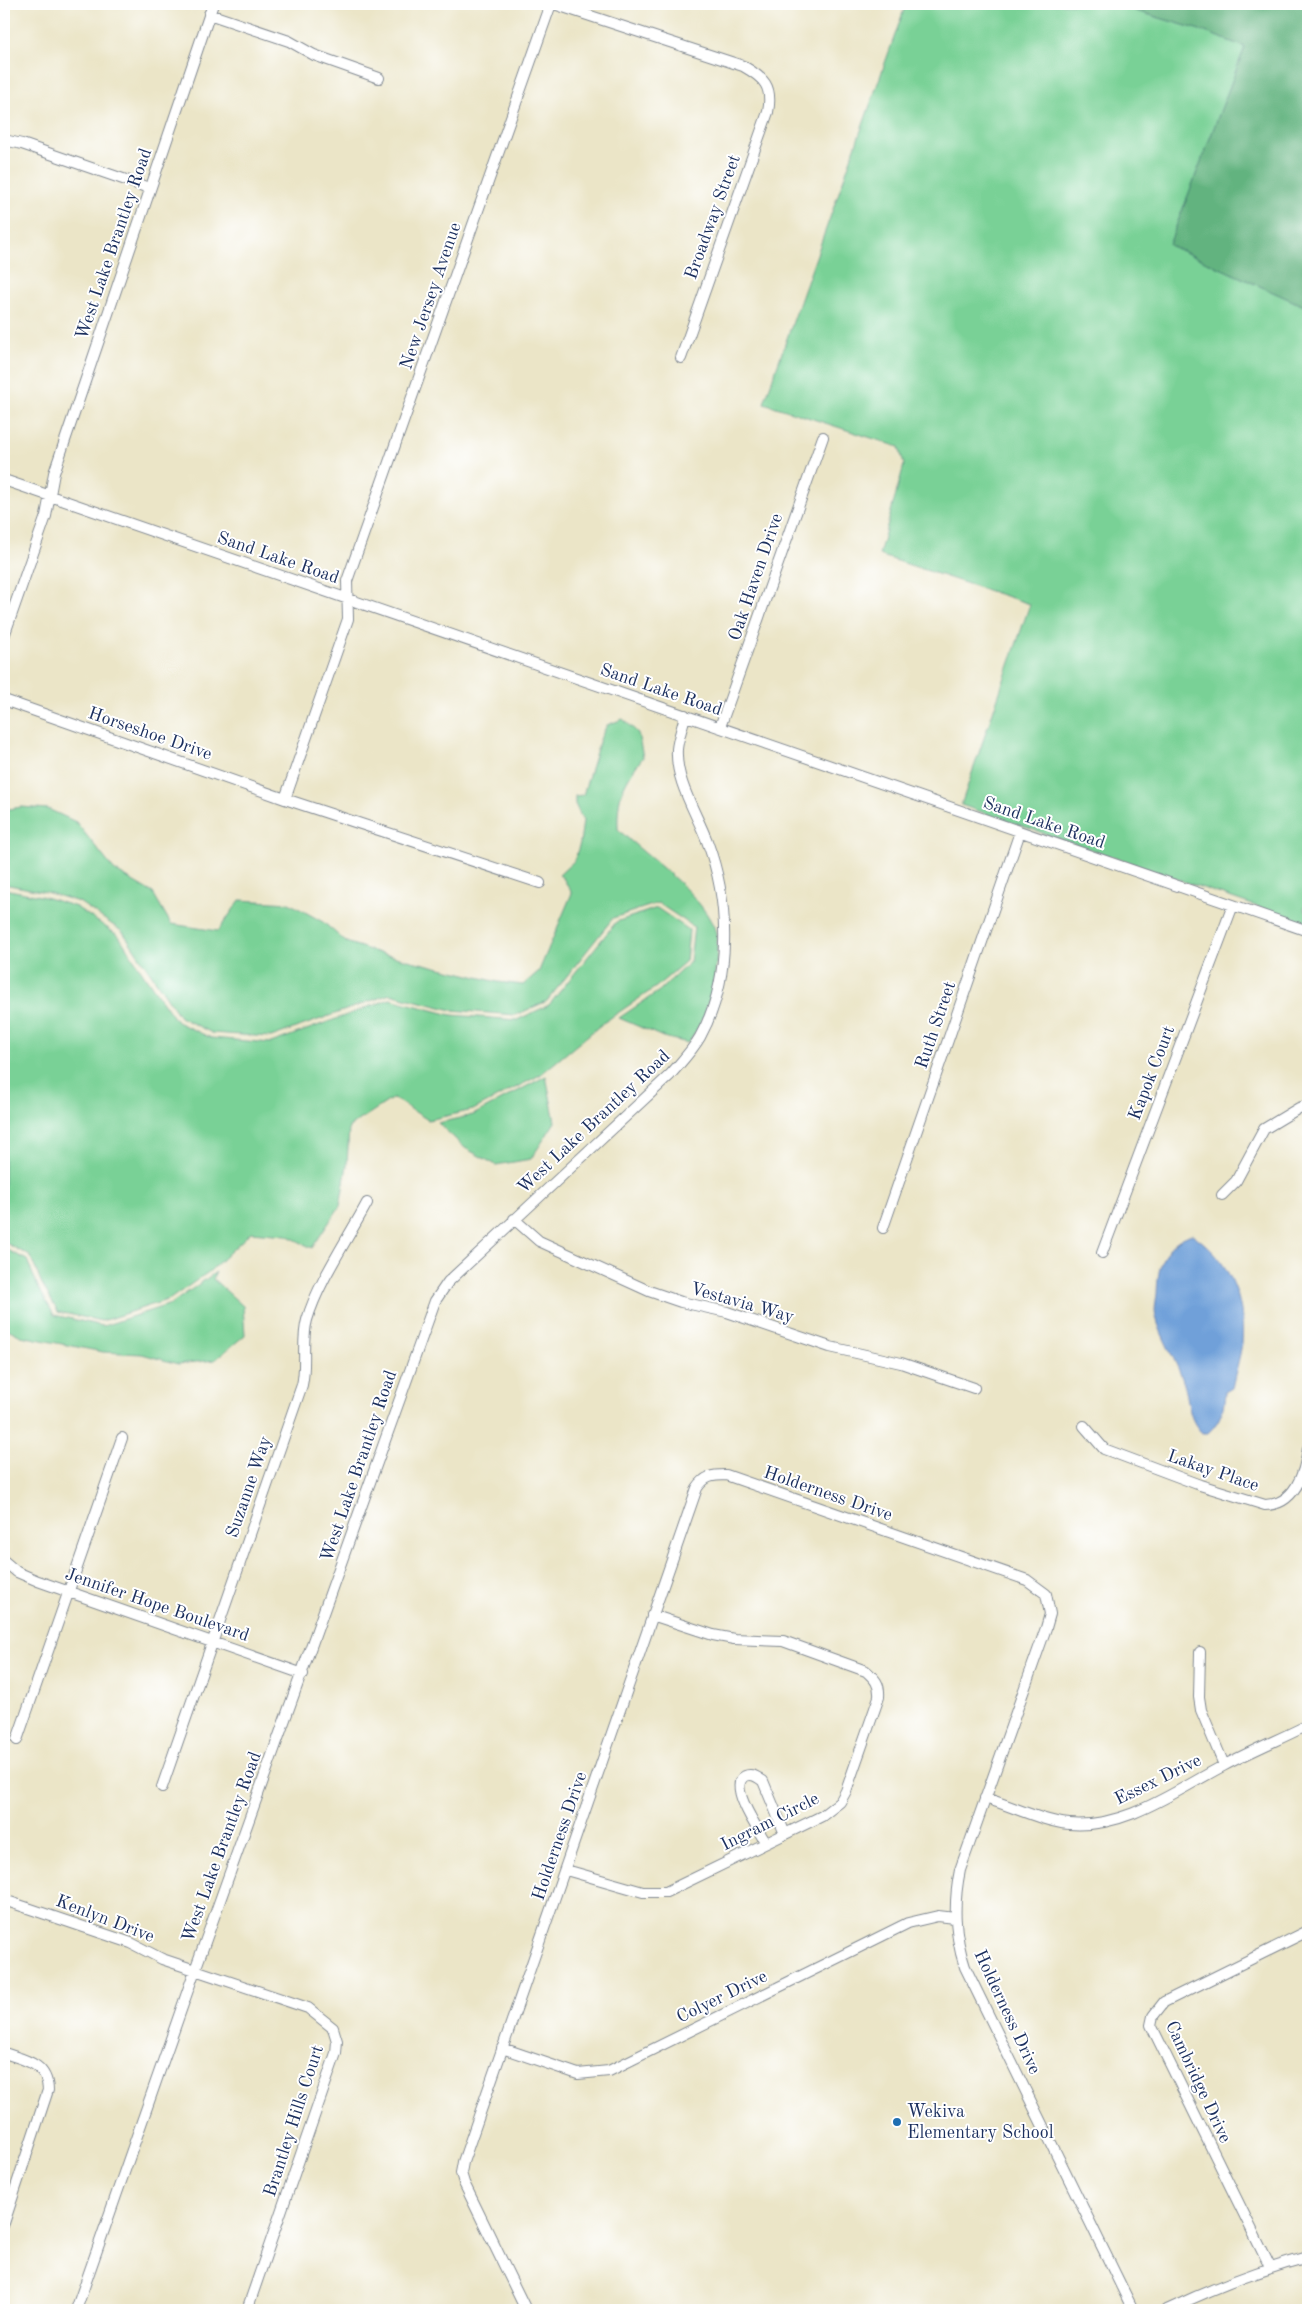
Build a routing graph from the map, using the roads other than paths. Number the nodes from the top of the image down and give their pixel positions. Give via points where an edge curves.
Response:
1 (213, 4) edge
2 (552, 4) edge
3 (209, 14) junction
4 (379, 78) dead end
5 (4, 140) edge
6 (149, 188) junction
7 (681, 358) dead end
8 (823, 437) dead end
9 (4, 480) edge
10 (50, 496) junction
11 (348, 600) junction
12 (4, 636) edge
13 (4, 700) edge
14 (685, 715) junction
15 (720, 728) junction
16 (285, 799) junction
17 (1020, 832) junction
18 (540, 883) dead end
19 (1233, 905) junction
20 (1308, 930) edge
21 (1308, 1105) edge
22 (1222, 1195) dead end
23 (367, 1203) dead end
24 (514, 1219) junction
25 (883, 1228) dead end
26 (1102, 1253) dead end
27 (974, 1388) dead end
28 (1084, 1426) dead end
29 (122, 1438) dead end
30 (1308, 1448) edge
31 (4, 1561) edge
32 (68, 1592) junction
33 (652, 1615) junction
34 (213, 1641) junction
35 (1200, 1652) dead end
36 (303, 1674) junction
37 (1308, 1725) edge
38 (17, 1740) dead end
39 (1224, 1765) junction
40 (162, 1787) dead end
41 (985, 1798) junction
42 (785, 1834) junction
43 (766, 1843) junction
44 (566, 1870) junction
45 (4, 1900) edge
46 (955, 1918) junction
47 (1308, 1930) edge
48 (195, 1970) junction
49 (502, 2048) junction
50 (4, 2053) edge
51 (4, 2223) edge
52 (1308, 2257) edge
53 (1270, 2267) junction
54 (76, 2310) edge
55 (247, 2310) edge
56 (526, 2310) edge
57 (1133, 2310) edge
58 (1167, 2310) edge

1 - 3 street, West Lake Brantley Road
2 - 7 street, Broadway Street via 743,66 758,75 767,86 768,112
2 - 11 street, New Jersey Avenue via 347,581
3 - 4 street
3 - 6 street, West Lake Brantley Road
5 - 6 street
6 - 10 street, West Lake Brantley Road via 54,473
8 - 15 street, Oak Haven Drive
9 - 10 street, Sand Lake Road
10 - 11 street, Sand Lake Road
10 - 12 street, West Lake Brantley Road
11 - 14 street, Sand Lake Road
11 - 16 street via 348,620
13 - 16 street, Horseshoe Drive
14 - 15 street, Sand Lake Road
14 - 24 street, West Lake Brantley Road via 678,748 678,767 708,843 722,910 724,955 716,998 700,1038 670,1076
15 - 17 street, Sand Lake Road
16 - 18 street, Horseshoe Drive
17 - 19 street, Sand Lake Road
17 - 25 street, Ruth Street
19 - 20 street, Sand Lake Road
19 - 26 street, Kapok Court
21 - 22 street via 1264,1128 1236,1181
23 - 34 street, Suzanne Way via 312,1303 306,1329 302,1385
24 - 27 street, Vestavia Way via 539,1241 649,1291 727,1312 830,1347 901,1363
24 - 36 street, West Lake Brantley Road via 448,1282 435,1301
28 - 30 street, Lakay Place via 1104,1450 1265,1505 1275,1505 1292,1493
29 - 32 street
31 - 32 street, Jennifer Hope Boulevard via 17,1572
32 - 34 street, Jennifer Hope Boulevard
32 - 38 street
33 - 41 street, Holderness Drive via 697,1488 704,1479 713,1475 726,1475 1033,1584 1046,1594 1050,1614
33 - 42 street, Ingram Circle via 713,1635 783,1641 866,1671 876,1680 878,1697 840,1802 822,1816
33 - 44 street, Holderness Drive
34 - 36 street, Jennifer Hope Boulevard
34 - 40 street, Suzanne Way
35 - 39 street via 1199,1697
36 - 48 street, West Lake Brantley Road
37 - 39 street, Essex Drive
39 - 41 street, Essex Drive via 1157,1802 1093,1824 1051,1820
41 - 46 street, Holderness Drive via 960,1870
42 - 43 street, Ingram Circle
42 - 43 street via 763,1781 748,1775 739,1784 740,1796
43 - 44 street, Ingram Circle via 666,1892 636,1890
44 - 49 street, Holderness Drive
45 - 48 street, Kenlyn Drive via 132,1943 162,1959
46 - 49 street, Colyer Drive via 938,1916 908,1923 609,2071 578,2074
46 - 57 street, Holderness Drive via 965,1967
47 - 53 street, Cambridge Drive via 1164,2002 1152,2016 1151,2025
48 - 54 street, West Lake Brantley Road
48 - 55 street, Brantley Hills Court via 308,2008 333,2028 337,2042 336,2053
49 - 56 street, Holderness Drive via 461,2173
50 - 51 street via 38,2066 45,2073 48,2090
52 - 53 street
53 - 58 street

